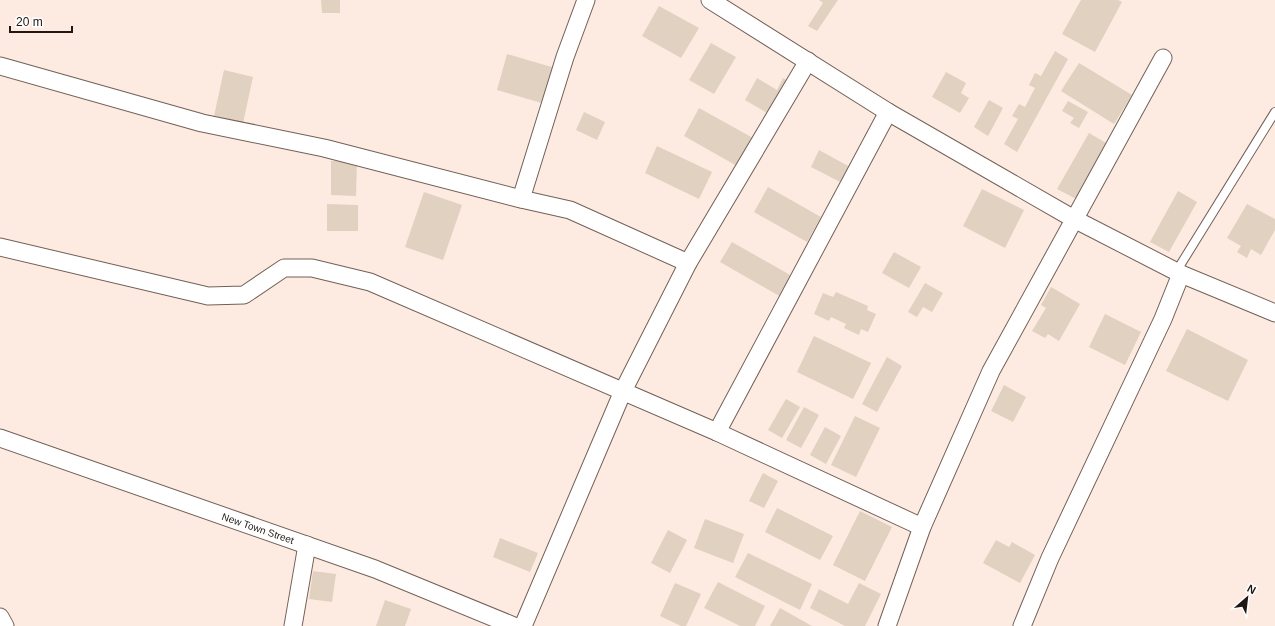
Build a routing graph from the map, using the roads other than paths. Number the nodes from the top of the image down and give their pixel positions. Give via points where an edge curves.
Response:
1 (586, 0) edge
2 (710, 0) edge
3 (1163, 58) dead end
4 (808, 61) junction
5 (0, 66) edge
6 (888, 112) junction
7 (1275, 112) edge
8 (521, 199) junction
9 (1074, 220) junction
10 (0, 247) edge
11 (688, 263) junction
12 (1178, 273) junction
13 (1275, 313) edge
14 (623, 391) junction
15 (717, 432) junction
16 (0, 438) edge
17 (922, 527) junction
18 (307, 545) junction
19 (0, 617) edge
20 (5, 626) edge
21 (293, 626) edge
22 (514, 626) edge
23 (523, 626) edge
24 (887, 626) edge
25 (1022, 626) edge

1 - 8 street via 564,57
2 - 4 street
3 - 9 street
4 - 6 street
4 - 11 street
5 - 8 street via 202,123 324,148
6 - 9 street
6 - 15 street
7 - 12 lane
8 - 11 street via 570,210
9 - 12 street
9 - 17 street via 991,371
10 - 14 street via 208,296 244,295 284,268 312,268 370,282
11 - 14 street
12 - 13 street
12 - 25 street via 1163,319 1050,558
14 - 15 street
14 - 23 street
15 - 17 street
16 - 18 street, New Town Street
17 - 24 street
18 - 21 street
18 - 22 street, New Town Street via 375,569
19 - 20 street

